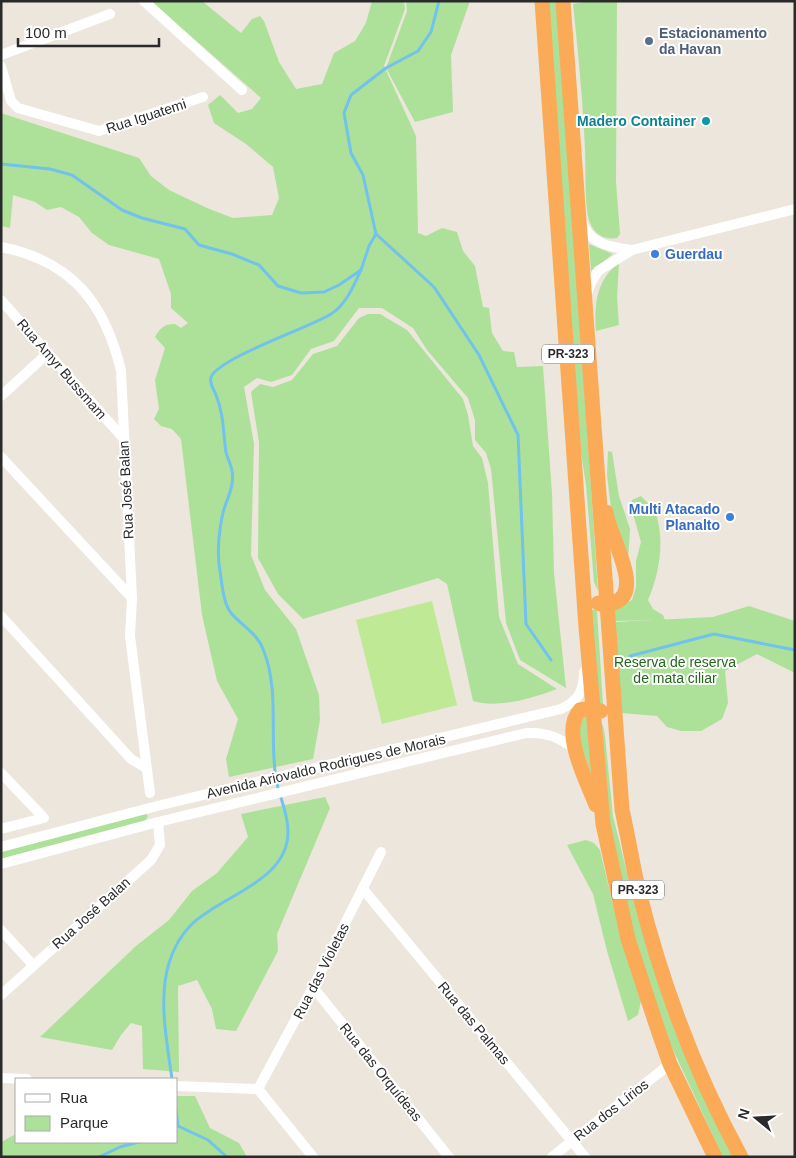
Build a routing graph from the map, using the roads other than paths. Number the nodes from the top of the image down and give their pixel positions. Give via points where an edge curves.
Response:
1 (144, 1) edge
2 (542, 1) edge
3 (563, 1) edge
4 (110, 14) dead end
5 (1, 55) edge
6 (1, 66) edge
7 (242, 90) dead end
8 (203, 97) dead end
9 (578, 204) junction
10 (795, 209) edge
11 (1, 247) edge
12 (632, 250) junction
13 (1, 300) edge
14 (584, 305) junction
15 (48, 353) junction
16 (1, 396) edge
17 (123, 438) junction
18 (1, 456) edge
19 (596, 464) junction
20 (583, 562) junction
21 (132, 598) junction
22 (605, 605) junction
23 (1, 616) edge
24 (586, 627) junction
25 (592, 708) junction
26 (575, 749) junction
27 (146, 768) junction
28 (1, 772) edge
29 (150, 793) dead end
30 (622, 810) junction
31 (158, 822) junction
32 (603, 824) junction
33 (1, 829) edge
34 (1, 847) edge
35 (380, 852) dead end
36 (1, 864) edge
37 (364, 889) junction
38 (1, 930) edge
39 (33, 965) junction
40 (313, 987) junction
41 (1, 995) edge
42 (670, 1064) junction
43 (1, 1078) edge
44 (15, 1079) edge
45 (178, 1086) edge
46 (258, 1089) junction
47 (572, 1141) junction
48 (313, 1157) edge
49 (449, 1157) edge
50 (552, 1157) edge
51 (585, 1157) edge
52 (715, 1157) edge
53 (741, 1157) edge

1 - 7 street
2 - 20 highway, PR-323
3 - 9 highway, PR-323
4 - 5 street
6 - 8 street, Rua Iguatemi via 11,101 18,108 99,131
9 - 12 street via 583,225 592,238 612,247
9 - 14 highway, PR-323
10 - 12 street
11 - 17 street, Rua José Balan via 55,266 91,298 107,326 120,364
12 - 14 street via 598,272
13 - 15 street, Rua Amyr Bussmam
14 - 19 highway, PR-323
15 - 16 street
15 - 17 street, Rua Amyr Bussmam
17 - 21 street, Rua José Balan
18 - 21 street
19 - 22 highway, PR-323
19 - 22 highway via 601,472 607,520 628,579 625,594 619,601
20 - 22 highway via 591,595 598,604
20 - 24 highway, PR-323
21 - 27 street, Rua José Balan via 130,636
22 - 30 highway, PR-323
23 - 27 street via 130,759
24 - 25 highway, PR-323
24 - 34 street, Avenida Ariovaldo Rodrigues de Morais via 583,633 584,683 578,698 561,709
25 - 26 highway via 580,710 573,719
25 - 30 highway via 599,709 604,718
25 - 32 highway, PR-323
26 - 31 street, Avenida Ariovaldo Rodrigues de Morais via 542,732 526,733
26 - 32 highway
27 - 29 street, Rua José Balan
28 - 33 street via 44,818
30 - 53 highway, PR-323 via 638,887 673,1004 708,1090
31 - 36 street, Avenida Ariovaldo Rodrigues de Morais
31 - 39 street, Rua José Balan via 160,845 151,860
32 - 42 highway, PR-323 via 628,939
35 - 37 street, Rua das Violetas
37 - 40 street, Rua das Violetas
37 - 47 street, Rua das Palmas
38 - 39 street
39 - 41 street, Rua José Balan
40 - 46 street, Rua das Violetas
40 - 49 street, Rua das Orquídeas
42 - 47 street, Rua dos Lírios
42 - 52 highway, PR-323
43 - 44 street
45 - 46 street
46 - 48 street
47 - 50 street, Rua dos Lírios
47 - 51 street, Rua das Palmas

